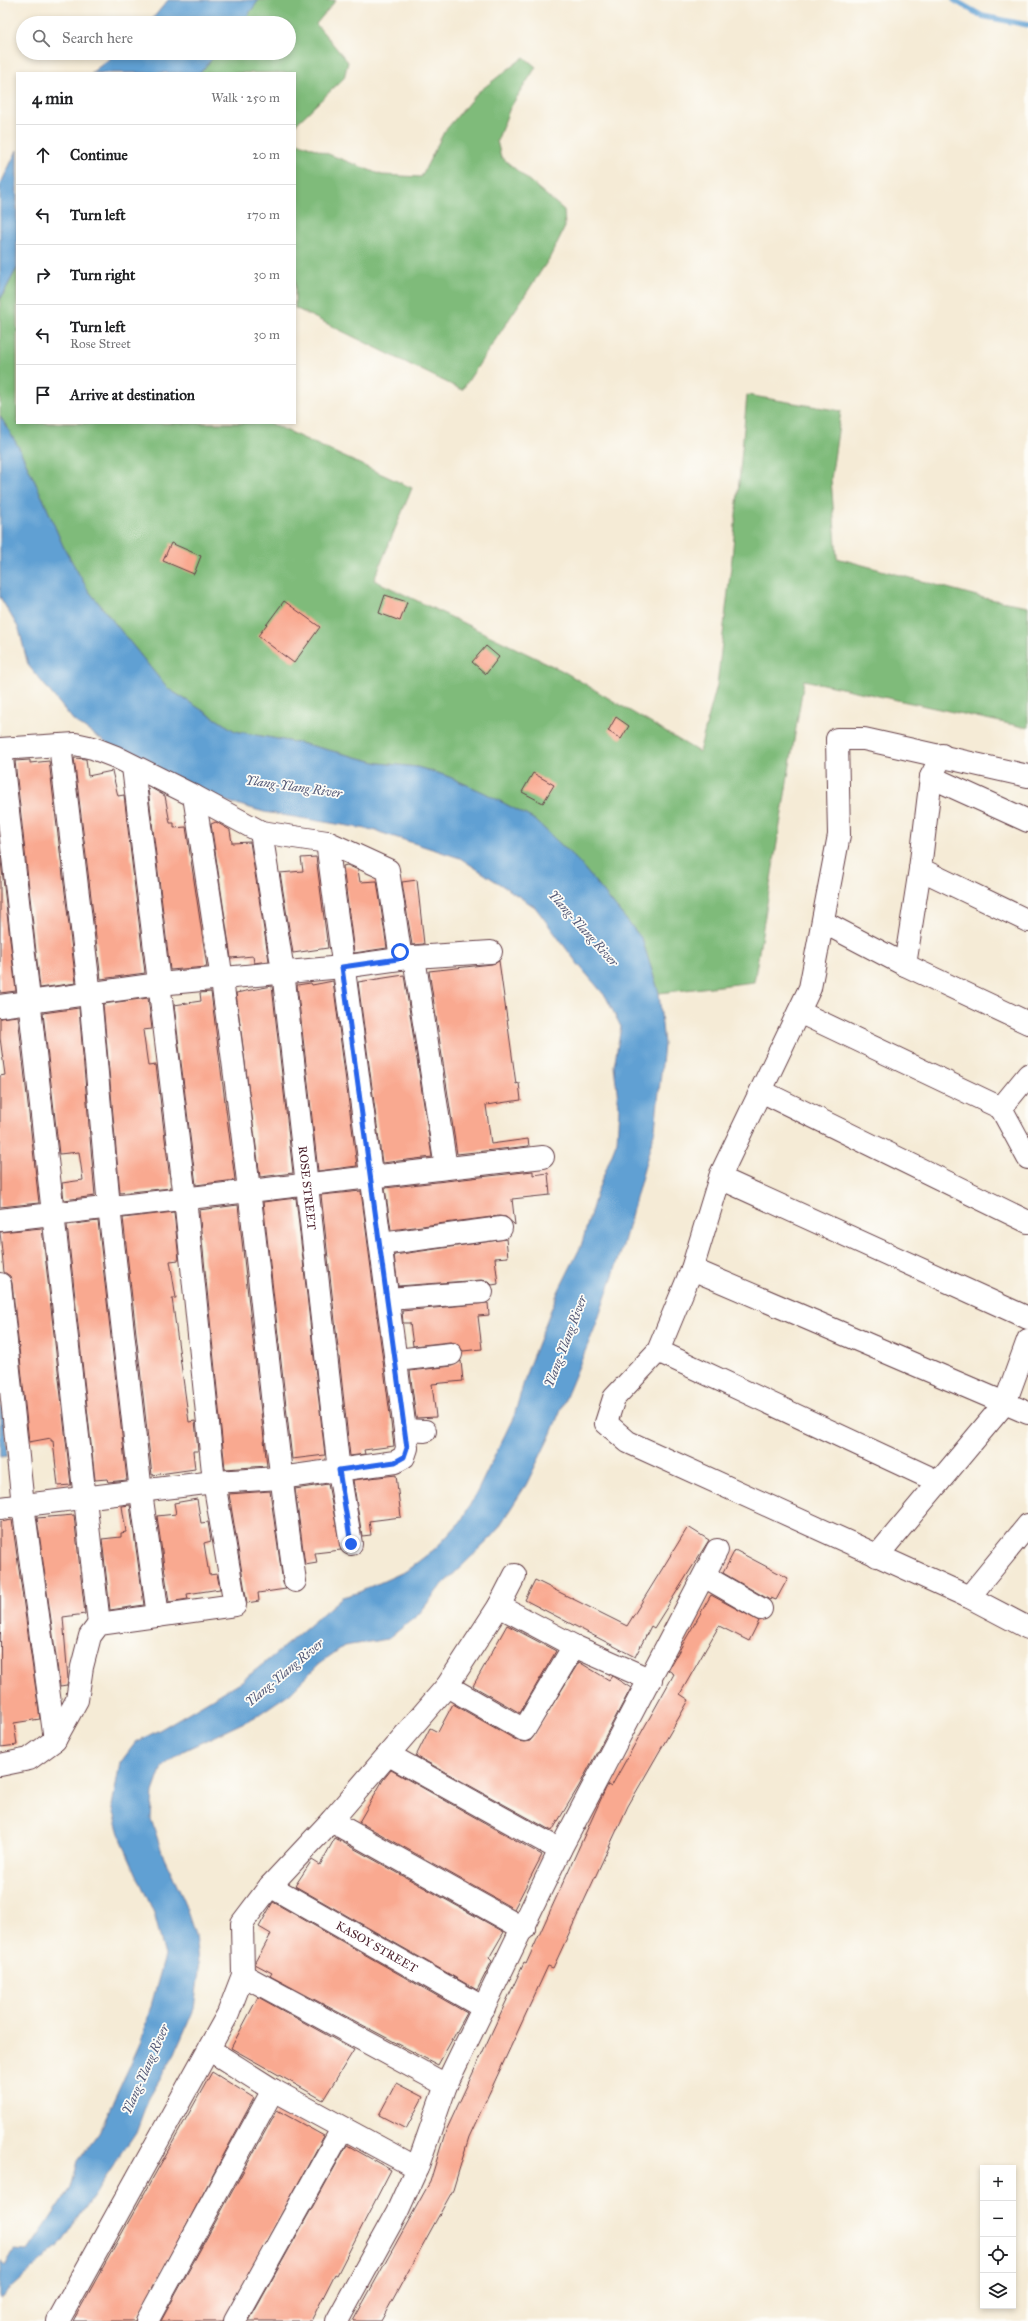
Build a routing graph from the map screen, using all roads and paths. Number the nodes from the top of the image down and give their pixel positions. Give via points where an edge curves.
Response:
1 (60, 745) junction
2 (1, 749) edge
3 (942, 755) junction
4 (133, 767) junction
5 (1028, 776) edge
6 (931, 777) junction
7 (194, 796) junction
8 (1028, 821) edge
9 (261, 832) junction
10 (327, 842) junction
11 (920, 869) junction
12 (1028, 921) edge
13 (823, 922) junction
14 (490, 952) dead end
15 (406, 958) junction
16 (905, 965) junction
17 (342, 967) junction
18 (283, 971) junction
19 (223, 978) junction
20 (159, 984) junction
21 (90, 995) junction
22 (28, 1002) junction
23 (0, 1006) edge
24 (799, 1012) junction
25 (1028, 1023) edge
26 (1028, 1075) edge
27 (761, 1091) junction
28 (1000, 1108) junction
29 (542, 1157) dead end
30 (1028, 1158) edge
31 (446, 1168) junction
32 (372, 1176) junction
33 (720, 1178) junction
34 (309, 1186) junction
35 (249, 1191) junction
36 (185, 1198) junction
37 (109, 1207) junction
38 (53, 1214) junction
39 (0, 1220) edge
40 (1028, 1222) edge
41 (502, 1228) dead end
42 (381, 1244) junction
43 (692, 1269) junction
44 (0, 1284) edge
45 (482, 1292) dead end
46 (388, 1299) junction
47 (1028, 1318) edge
48 (1028, 1340) edge
49 (658, 1350) junction
50 (451, 1354) dead end
51 (396, 1360) junction
52 (1005, 1403) junction
53 (1028, 1413) edge
54 (339, 1470) junction
55 (280, 1478) junction
56 (214, 1482) junction
57 (939, 1482) junction
58 (141, 1492) junction
59 (83, 1497) junction
60 (23, 1505) junction
61 (0, 1508) edge
62 (1028, 1526) edge
63 (351, 1544) dead end
64 (717, 1550) dead end
65 (878, 1556) junction
66 (515, 1575) dead end
67 (704, 1576) junction
68 (295, 1581) dead end
69 (969, 1597) junction
70 (499, 1606) junction
71 (761, 1609) dead end
72 (158, 1616) junction
73 (99, 1624) junction
74 (1028, 1628) edge
75 (574, 1646) junction
76 (651, 1680) junction
77 (447, 1686) junction
78 (55, 1740) junction
79 (389, 1755) junction
80 (0, 1765) edge
81 (331, 1821) junction
82 (560, 1850) junction
83 (270, 1886) junction
84 (524, 1929) junction
85 (243, 1975) junction
86 (484, 2008) junction
87 (210, 2050) junction
88 (446, 2085) junction
89 (273, 2090) junction
90 (342, 2129) junction
91 (417, 2168) junction
92 (58, 2321) edge
93 (147, 2321) edge
94 (235, 2321) edge
95 (337, 2321) edge

1 - 2 street
1 - 4 street via 75,744 93,748
1 - 21 street
2 - 22 street
3 - 5 street
3 - 6 street
3 - 13 street via 864,739 837,739 839,835
4 - 7 street
4 - 20 street
6 - 8 street
6 - 11 street
7 - 9 street
7 - 19 street
9 - 10 street
9 - 18 street, ROSE STREET
10 - 15 street via 388,870 400,952
10 - 17 street
11 - 12 street
11 - 16 street
13 - 16 street
13 - 24 street via 810,988
14 - 15 street
15 - 17 street
15 - 31 street
16 - 25 street
17 - 18 street
17 - 32 street
18 - 19 street
18 - 34 street, ROSE STREET
19 - 20 street
19 - 35 street
20 - 21 street
20 - 36 street
21 - 22 street
21 - 37 street
22 - 23 street
22 - 38 street
24 - 27 street
24 - 28 street
26 - 28 street
27 - 33 street
27 - 40 street
28 - 30 street
29 - 31 street
31 - 32 street
32 - 34 street
32 - 42 street
33 - 43 street
33 - 47 street
34 - 35 street
34 - 54 street, ROSE STREET
35 - 36 street
35 - 55 street
36 - 37 street
36 - 56 street
37 - 38 street
37 - 58 street
38 - 39 street
38 - 59 street
41 - 42 street
42 - 46 street
43 - 49 street
43 - 52 street
44 - 60 street
45 - 46 street
46 - 51 street
48 - 52 street
49 - 57 street
49 - 65 street via 614,1398 606,1423 628,1442
50 - 51 street
51 - 54 street via 415,1431 404,1457 395,1462
52 - 53 street
52 - 57 street
54 - 55 street
54 - 63 street, ROSE STREET
55 - 56 street
55 - 68 street
56 - 58 street
56 - 72 street via 235,1605
57 - 65 street
58 - 59 street
58 - 72 street
59 - 60 street
59 - 73 street
60 - 61 street
60 - 78 street
62 - 69 street
64 - 67 street
65 - 69 street
66 - 70 street
67 - 71 street
67 - 76 street
69 - 74 street
70 - 75 street
70 - 77 street
72 - 73 street
73 - 78 street via 90,1636 77,1700
75 - 76 street
75 - 77 street via 524,1730
76 - 82 street
77 - 79 street
78 - 80 street via 29,1759
79 - 81 street
79 - 82 street
81 - 83 street
81 - 84 street
82 - 84 street
83 - 85 street via 242,1923
83 - 86 street, KASOY STREET
84 - 86 street
85 - 87 street
85 - 88 street
86 - 88 street
87 - 89 street
87 - 92 street
88 - 91 street
89 - 90 street
89 - 93 street
90 - 91 street
90 - 94 street
91 - 95 street via 397,2212

